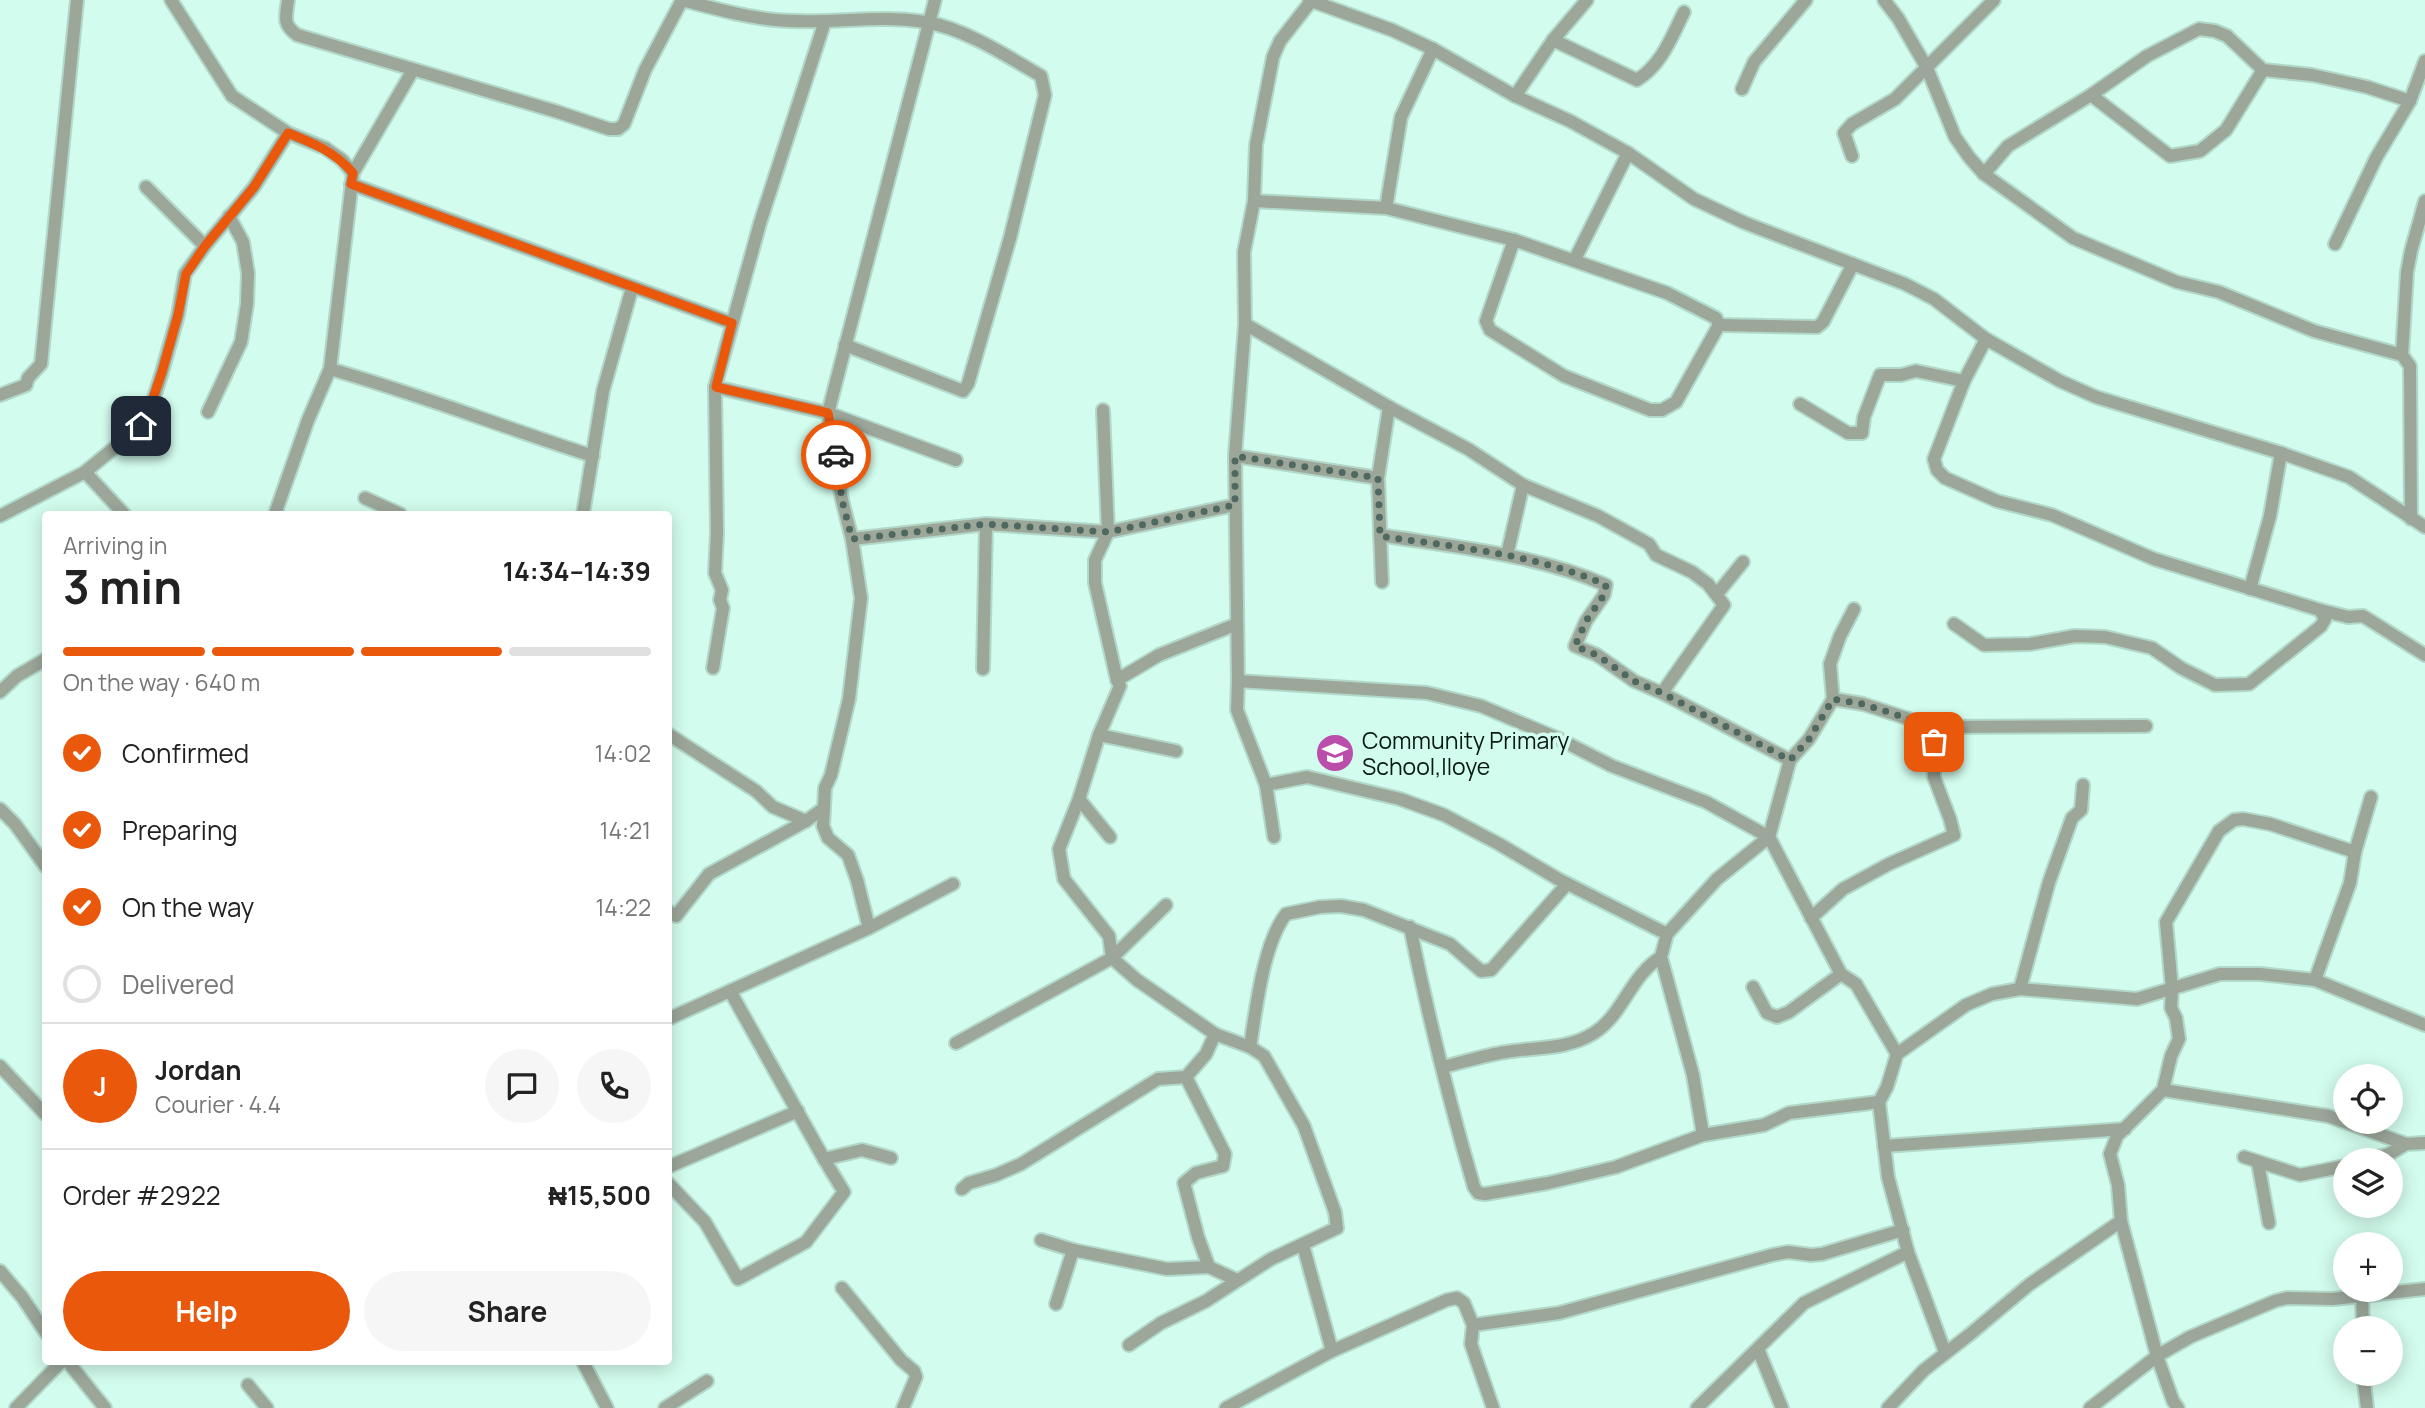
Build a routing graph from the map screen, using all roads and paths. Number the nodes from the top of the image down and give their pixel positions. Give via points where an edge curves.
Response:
1 (77, 0) edge
2 (172, 0) edge
3 (288, 0) edge
4 (682, 0) edge
5 (935, 0) edge
6 (1311, 0) edge
7 (1587, 0) edge
8 (1806, 0) edge
9 (1884, 0) edge
10 (1994, 0) edge
11 (1684, 12) dead end
12 (825, 21) junction
13 (928, 22) junction
14 (1553, 40) junction
15 (1433, 49) junction
16 (2425, 61) edge
17 (1927, 68) junction
18 (2263, 70) junction
19 (413, 71) junction
20 (1742, 89) dead end
21 (2091, 95) junction
22 (1515, 96) junction
23 (2410, 101) junction
24 (288, 133) junction
25 (1628, 153) junction
26 (1852, 156) dead end
27 (1984, 174) junction
28 (352, 178) junction
29 (146, 187) dead end
30 (1254, 201) junction
31 (2425, 201) edge
32 (1387, 208) junction
33 (229, 216) junction
34 (1514, 240) junction
35 (2335, 244) dead end
36 (205, 246) junction
37 (1575, 259) junction
38 (1853, 264) junction
39 (632, 288) junction
40 (732, 323) junction
41 (1245, 324) junction
42 (1719, 325) junction
43 (1986, 339) junction
44 (845, 345) junction
45 (2402, 355) junction
46 (330, 369) junction
47 (1964, 381) junction
48 (716, 387) junction
49 (0, 395) edge
50 (1800, 404) dead end
51 (1389, 407) junction
52 (1103, 410) dead end
53 (208, 412) dead end
54 (828, 413) junction
55 (2281, 453) junction
56 (593, 456) junction
57 (1235, 456) junction
58 (956, 460) dead end
59 (85, 472) junction
60 (1378, 478) junction
61 (1524, 485) junction
62 (365, 498) dead end
63 (1235, 505) junction
64 (121, 511) edge
65 (276, 511) edge
66 (393, 511) edge
67 (584, 511) edge
68 (0, 516) edge
69 (2411, 519) junction
70 (986, 524) junction
71 (2425, 527) edge
72 (1108, 532) junction
73 (1380, 536) junction
74 (852, 539) junction
75 (1507, 555) junction
76 (1743, 562) dead end
77 (1381, 582) dead end
78 (2250, 589) junction
79 (1717, 594) junction
80 (1854, 609) dead end
81 (2327, 614) junction
82 (1237, 624) junction
83 (1954, 624) dead end
84 (2425, 654) edge
85 (42, 661) edge
86 (713, 668) dead end
87 (983, 669) dead end
88 (1117, 680) junction
89 (1238, 681) junction
90 (0, 692) edge
91 (1662, 693) junction
92 (1833, 699) junction
93 (2146, 726) dead end
94 (1934, 727) junction
95 (1099, 735) junction
96 (672, 737) edge
97 (1176, 751) dead end
98 (1790, 760) junction
99 (1266, 785) junction
100 (2083, 785) dead end
101 (2371, 797) dead end
102 (1079, 799) junction
103 (0, 808) edge
104 (824, 808) junction
105 (806, 821) junction
106 (1110, 837) dead end
107 (1274, 837) dead end
108 (1769, 837) junction
109 (2355, 852) junction
110 (42, 861) edge
111 (953, 884) dead end
112 (1567, 884) junction
113 (1166, 905) dead end
114 (672, 914) edge
115 (1811, 918) junction
116 (1410, 927) junction
117 (869, 929) junction
118 (1667, 934) junction
119 (1661, 957) junction
120 (1112, 958) junction
121 (1841, 974) junction
122 (2315, 980) junction
123 (1753, 987) dead end
124 (2020, 989) junction
125 (2172, 989) junction
126 (730, 991) junction
127 (672, 1017) edge
128 (2425, 1025) edge
129 (1215, 1034) junction
130 (956, 1043) dead end
131 (1250, 1047) junction
132 (1897, 1054) junction
133 (0, 1066) edge
134 (1443, 1067) junction
135 (1185, 1077) junction
136 (2163, 1090) junction
137 (1879, 1102) junction
138 (42, 1111) edge
139 (798, 1111) junction
140 (2124, 1129) junction
141 (1703, 1135) junction
142 (2425, 1143) edge
143 (2406, 1144) junction
144 (1884, 1146) junction
145 (2400, 1148) edge
146 (2244, 1157) dead end
147 (891, 1158) dead end
148 (824, 1159) junction
149 (2258, 1163) junction
150 (672, 1165) edge
151 (2333, 1168) edge
152 (672, 1187) edge
153 (962, 1189) dead end
154 (2121, 1221) junction
155 (2269, 1223) dead end
156 (1903, 1230) junction
157 (1041, 1240) dead end
158 (1303, 1245) junction
159 (1073, 1250) junction
160 (1908, 1252) junction
161 (1209, 1267) junction
162 (0, 1271) edge
163 (1237, 1280) junction
164 (842, 1289) dead end
165 (2425, 1289) edge
166 (2403, 1291) edge
167 (2333, 1299) edge
168 (1056, 1304) dead end
169 (1473, 1325) junction
170 (42, 1326) edge
171 (1129, 1345) dead end
172 (1758, 1349) junction
173 (1332, 1351) junction
174 (1945, 1352) junction
175 (2157, 1356) junction
176 (58, 1365) edge
177 (70, 1365) edge
178 (585, 1365) edge
179 (707, 1381) dead end
180 (248, 1385) dead end
181 (2364, 1386) edge
182 (16, 1408) edge
183 (105, 1408) edge
184 (267, 1408) edge
185 (607, 1408) edge
186 (665, 1408) edge
187 (903, 1408) edge
188 (1226, 1408) edge
189 (1493, 1408) edge
190 (1696, 1408) edge
191 (1782, 1408) edge
192 (1888, 1408) edge
193 (2090, 1408) edge
194 (2178, 1408) edge
195 (2367, 1408) edge

1 - 49 street via 41,364 26,385
2 - 24 street via 232,96
3 - 19 street via 288,29 298,36
4 - 12 street via 776,20
4 - 19 street via 618,129
5 - 13 street
6 - 15 street
6 - 30 street via 1273,57 1256,145
7 - 14 street
8 - 20 street via 1754,62
9 - 17 street
10 - 17 street
11 - 14 street via 1658,62 1637,80
12 - 13 street via 864,17
12 - 40 street
13 - 44 street
13 - 44 street via 996,49 1041,76 1045,95 1010,238 983,338 963,391
14 - 22 street
15 - 22 street
15 - 32 street via 1401,117
16 - 23 street
17 - 26 street via 1895,99 1852,124 1844,134
17 - 27 street via 1955,138
18 - 21 street via 2227,36 2199,29 2147,56
18 - 21 street via 2227,131 2200,151 2170,156
18 - 23 street via 2323,77
19 - 28 street
21 - 27 street via 2008,146
22 - 25 street
23 - 35 street via 2376,158
24 - 28 street via 325,148 342,160
24 - 33 street via 254,187
25 - 37 street
25 - 38 street via 1694,199
27 - 45 street via 2092,247 2314,331
28 - 39 street
28 - 46 street
29 - 36 street
30 - 32 street
30 - 41 street via 1244,252
31 - 45 street via 2409,261
32 - 34 street
33 - 36 street
33 - 53 street via 243,242 247,304 241,342
34 - 37 street
34 - 42 street via 1486,321 1490,330 1564,376 1650,410 1662,410 1676,402
36 - 59 street via 186,274 166,360 141,426
37 - 42 street via 1667,293 1716,318
38 - 42 street via 1824,322 1817,327
38 - 43 street via 1934,299
39 - 40 street
39 - 56 street via 603,391
40 - 48 street
41 - 51 street
41 - 57 street
43 - 47 street
43 - 55 street via 2060,382 2096,397
44 - 54 street
45 - 69 street via 2410,366
46 - 56 street
46 - 65 street
47 - 50 street via 1916,371 1880,375 1862,433 1848,433
47 - 78 street via 1934,459 1945,478 1997,501 2052,514 2154,559
48 - 54 street
48 - 86 street via 715,573 723,608
51 - 60 street
51 - 61 street
52 - 72 street
54 - 58 street
54 - 74 street
55 - 69 street via 2349,477
55 - 78 street
56 - 67 street
57 - 60 street
57 - 63 street
59 - 64 street
59 - 68 street
60 - 73 street
61 - 75 street
61 - 79 street via 1598,516 1649,544 1656,555 1692,572
62 - 66 street
63 - 72 street
63 - 82 street
69 - 71 street
70 - 72 street
70 - 74 street
70 - 87 street
72 - 88 street via 1095,560 1095,583
73 - 75 street
73 - 77 street
74 - 104 street via 859,620 849,699
75 - 91 street via 1606,585 1575,646
76 - 79 street
78 - 81 street
79 - 91 street via 1724,605
80 - 92 street via 1830,664
81 - 83 street via 2321,626 2249,684 2215,685 2152,648 2105,637 1984,645
81 - 84 street via 2363,616
82 - 88 street via 1159,655
82 - 89 street
85 - 90 street
88 - 95 street via 1120,686
89 - 99 street via 1237,710
89 - 108 street via 1427,693 1481,706 1612,766 1706,802
91 - 98 street
92 - 94 street
92 - 98 street
93 - 94 street
94 - 115 street via 1934,778 1954,835 1843,889
95 - 97 street
95 - 102 street
96 - 105 street via 774,807
98 - 108 street
99 - 107 street
99 - 112 street via 1307,777 1399,799 1444,815
100 - 124 street via 2081,810 2072,818 2049,882
101 - 109 street
102 - 106 street
102 - 120 street via 1059,849 1064,879 1109,936
103 - 110 street
104 - 105 street
104 - 117 street via 823,826 828,838 848,855
105 - 114 street via 709,874 676,916
108 - 115 street
108 - 118 street via 1717,879
109 - 122 street via 2350,883
109 - 125 street via 2270,824 2243,819 2227,824 2166,922
111 - 117 street
112 - 116 street via 1486,972 1450,944
112 - 118 street
113 - 120 street
115 - 121 street
116 - 131 street via 1340,906 1286,914 1277,926 1259,990
116 - 134 street
117 - 126 street
118 - 119 street
119 - 134 street via 1643,971 1593,1034 1548,1049 1498,1053
119 - 141 street via 1693,1075
120 - 129 street
120 - 130 street
121 - 123 street via 1777,1017 1767,1013
121 - 132 street via 1856,984
122 - 125 street via 2220,974
122 - 128 street
124 - 125 street via 2124,999
124 - 132 street via 1992,994 1966,1006
125 - 136 street via 2171,1008 2179,1039
126 - 127 street
126 - 139 street
129 - 131 street
129 - 135 street via 1206,1054
131 - 158 street via 1264,1056 1304,1126 1335,1212 1337,1228
132 - 137 street
133 - 138 street
134 - 141 street via 1454,1121 1478,1193 1599,1172
135 - 153 street via 1158,1079 1021,1164
135 - 161 street via 1225,1154 1223,1166 1196,1173 1184,1183
136 - 140 street
136 - 143 street via 2328,1116
137 - 141 street via 1802,1110 1756,1127
137 - 144 street
139 - 148 street
139 - 150 street
140 - 144 street
140 - 154 street via 2110,1154 2119,1185
142 - 143 street
143 - 145 street
144 - 156 street
146 - 149 street
147 - 148 street via 862,1150
148 - 152 street via 844,1192 806,1241 737,1279 705,1222
149 - 151 street via 2300,1175
149 - 155 street
154 - 174 street via 2030,1284
154 - 175 street
156 - 160 street
156 - 169 street via 1822,1254 1772,1255 1537,1317
157 - 159 street
158 - 163 street
158 - 173 street
159 - 161 street via 1167,1269
159 - 168 street
160 - 172 street via 1812,1298
160 - 174 street
161 - 163 street
162 - 170 street
163 - 171 street
164 - 187 street via 914,1371 916,1377
165 - 166 street
167 - 175 street via 2275,1301
169 - 173 street via 1457,1298
169 - 189 street via 1471,1344
172 - 190 street
172 - 191 street
173 - 188 street
174 - 192 street
175 - 193 street
175 - 194 street
176 - 182 street
177 - 183 street
178 - 185 street
179 - 186 street
180 - 184 street
181 - 195 street

